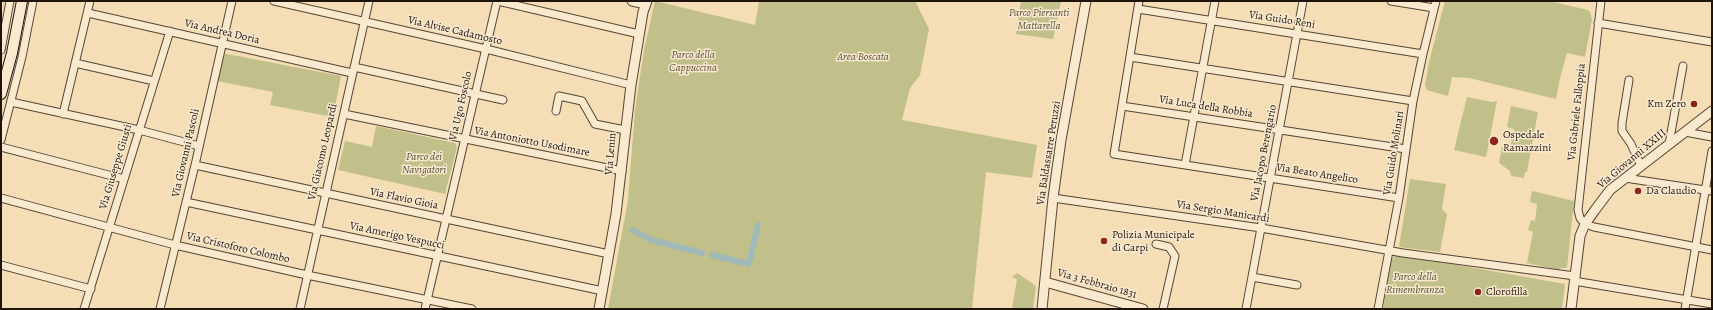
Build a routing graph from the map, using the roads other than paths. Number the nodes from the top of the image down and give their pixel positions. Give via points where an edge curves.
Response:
1 (10, 1) edge
2 (22, 1) edge
3 (33, 1) edge
4 (90, 1) edge
5 (232, 1) edge
6 (274, 1) edge
7 (369, 1) edge
8 (497, 1) edge
9 (632, 1) edge
10 (1086, 1) edge
11 (1139, 1) edge
12 (1215, 1) edge
13 (1303, 1) edge
14 (1391, 1) edge
15 (1601, 1) edge
16 (646, 3) edge
17 (1435, 5) edge
18 (1138, 9) junction
19 (88, 13) junction
20 (1211, 20) junction
21 (365, 21) junction
22 (1598, 23) junction
23 (170, 31) junction
24 (639, 34) junction
25 (1297, 34) junction
26 (1712, 42) edge
27 (222, 43) junction
28 (1, 48) edge
29 (486, 49) junction
30 (1423, 54) junction
31 (1130, 57) junction
32 (75, 62) junction
33 (1683, 66) dead end
34 (1202, 68) junction
35 (353, 70) junction
36 (1288, 80) junction
37 (1629, 80) dead end
38 (154, 81) junction
39 (631, 85) junction
40 (475, 93) junction
41 (1, 94) edge
42 (503, 100) dead end
43 (1414, 101) junction
44 (11, 102) junction
45 (1122, 106) junction
46 (556, 111) dead end
47 (1712, 111) edge
48 (63, 114) junction
49 (344, 114) junction
50 (1194, 117) junction
51 (139, 130) junction
52 (625, 130) junction
53 (1279, 130) junction
54 (1685, 132) junction
55 (1712, 137) edge
56 (1, 140) edge
57 (464, 140) junction
58 (1669, 144) junction
59 (199, 146) junction
60 (1, 147) edge
61 (1406, 149) junction
62 (1712, 151) edge
63 (195, 164) junction
64 (1644, 164) junction
65 (1185, 165) junction
66 (622, 171) junction
67 (1270, 178) junction
68 (1625, 178) junction
69 (124, 179) junction
70 (1709, 190) edge
71 (325, 193) junction
72 (1, 198) edge
73 (1053, 198) junction
74 (1399, 198) junction
75 (186, 202) junction
76 (446, 219) junction
77 (1585, 224) junction
78 (109, 228) junction
79 (1261, 228) junction
80 (317, 230) junction
81 (1156, 244) dead end
82 (175, 245) junction
83 (1696, 247) junction
84 (1388, 250) junction
85 (1712, 250) edge
86 (609, 254) junction
87 (437, 256) junction
88 (1, 264) edge
89 (308, 275) junction
90 (1252, 277) junction
91 (1575, 279) junction
92 (1045, 282) junction
93 (1297, 285) dead end
94 (91, 289) junction
95 (603, 291) junction
96 (427, 299) junction
97 (1687, 300) junction
98 (1712, 304) edge
99 (84, 309) edge
100 (160, 309) edge
101 (300, 309) edge
102 (425, 309) edge
103 (472, 309) edge
104 (599, 309) edge
105 (1042, 309) edge
106 (1143, 309) edge
107 (1163, 309) edge
108 (1246, 309) edge
109 (1378, 309) edge
110 (1571, 309) edge
111 (1685, 309) edge

1 - 28 street
2 - 41 main road
3 - 44 street
4 - 19 street
5 - 27 street, Via Giovanni Pascoli
6 - 21 street, Via Alvise Cadamosto
7 - 21 street, Via Giacomo Leopardi
8 - 24 street
8 - 29 street, Via Ugo Foscolo
9 - 16 street
10 - 73 street, Via Baldassarre Peruzzi
11 - 18 street
12 - 20 street
13 - 25 street, Via Jacopo Berengario
14 - 17 street
15 - 22 street, Via Gabriele Falloppia
16 - 24 street, Via Lenin
17 - 30 street, Via Guido Molinari
18 - 20 street, Via Guido Reni
18 - 31 street
19 - 23 street, Via Andrea Doria
19 - 32 street
20 - 25 street, Via Guido Reni
20 - 34 street
21 - 29 street, Via Alvise Cadamosto
21 - 35 street, Via Giacomo Leopardi
22 - 26 street
22 - 77 street, Via Gabriele Falloppia via 1578,210
23 - 27 street, Via Andrea Doria
23 - 38 street, Via Giuseppe Giusti
24 - 39 street, Via Lenin
25 - 30 street, Via Guido Reni
25 - 36 street, Via Jacopo Berengario
27 - 35 street, Via Andrea Doria
27 - 59 street, Via Giovanni Pascoli
29 - 39 street, Via Alvise Cadamosto
29 - 40 street, Via Ugo Foscolo
30 - 43 street, Via Guido Molinari
31 - 34 street
31 - 45 street
32 - 38 street
32 - 48 street
33 - 58 street
34 - 36 street
34 - 50 street
35 - 40 street, Via Andrea Doria
35 - 49 street, Via Giacomo Leopardi
36 - 43 street
36 - 53 street, Via Jacopo Berengario
37 - 64 street via 1622,131
38 - 51 street, Via Giuseppe Giusti
39 - 52 street, Via Lenin
40 - 42 street, Via Andrea Doria
40 - 57 street, Via Ugo Foscolo
43 - 61 street, Via Guido Molinari
44 - 48 street
44 - 56 street
45 - 50 street, Via Luca della Robbia
45 - 65 street, Via Beato Angelico via 1114,154
46 - 52 street via 559,96 582,101 595,124
47 - 54 street, Via Giovanni XXIII
48 - 51 street
49 - 57 street, Via Antoniotto Usodimare
49 - 71 street, Via Giacomo Leopardi
50 - 53 street, Via Luca della Robbia
50 - 65 street
51 - 59 street
51 - 69 street, Via Giuseppe Giusti
52 - 66 street, Via Lenin
53 - 61 street, Via Luca della Robbia
53 - 67 street, Via Jacopo Berengario
54 - 55 street
54 - 58 street, Via Giovanni XXIII
57 - 66 street, Via Antoniotto Usodimare
57 - 76 street, Via Ugo Foscolo
58 - 64 street, Via Giovanni XXIII
59 - 63 street, Via Giovanni Pascoli
60 - 69 street
61 - 74 street, Via Guido Molinari
62 - 70 street
63 - 71 street, Via Flavio Gioia
63 - 75 street, Via Giovanni Pascoli
64 - 68 street, Via Giovanni XXIII
65 - 67 street, Via Beato Angelico
66 - 86 street, Via Lenin
67 - 74 street, Via Beato Angelico
67 - 79 street, Via Jacopo Berengario
68 - 70 street
68 - 77 street, Via Giovanni XXIII via 1610,190
69 - 78 street, Via Giuseppe Giusti
70 - 83 street
71 - 76 street, Via Flavio Gioia
71 - 80 street, Via Giacomo Leopardi
72 - 78 street, Via Cristoforo Colombo
73 - 79 street, Via Sergio Manicardi
73 - 92 street, Via Baldassarre Peruzzi
74 - 84 street, Via Guido Molinari
75 - 80 street, Via Amerigo Vespucci
75 - 82 street, Via Giovanni Pascoli
76 - 86 street, Via Flavio Gioia
76 - 87 street, Via Ugo Foscolo
77 - 83 street
77 - 91 street, Via Giovanni XXIII via 1580,236
78 - 82 street, Via Cristoforo Colombo
78 - 94 street, Via Giuseppe Giusti
79 - 84 street, Via Sergio Manicardi
79 - 90 street, Via Jacopo Berengario
80 - 87 street, Via Amerigo Vespucci
80 - 89 street, Via Giacomo Leopardi
81 - 107 street via 1169,247 1175,256
82 - 89 street, Via Cristoforo Colombo
82 - 100 street, Via Giovanni Pascoli
83 - 85 street
83 - 97 street
84 - 91 street, Via Sergio Manicardi
84 - 109 street, Via Guido Molinari
86 - 95 street, Via Lenin
87 - 95 street, Via Amerigo Vespucci
87 - 96 street, Via Ugo Foscolo
88 - 94 street
89 - 96 street, Via Cristoforo Colombo
89 - 101 street, Via Giacomo Leopardi
90 - 93 street
90 - 108 street, Via Jacopo Berengario
91 - 97 street, Via Sergio Manicardi
91 - 110 street, Via Giovanni XXIII
92 - 105 street, Via Baldassarre Peruzzi
92 - 106 street, Via 3 Febbraio 1831
94 - 99 street, Via Giuseppe Giusti
95 - 104 street, Via Lenin
96 - 102 street, Via Ugo Foscolo
96 - 103 street, Via Cristoforo Colombo
97 - 98 street, Via Sergio Manicardi
97 - 111 street

